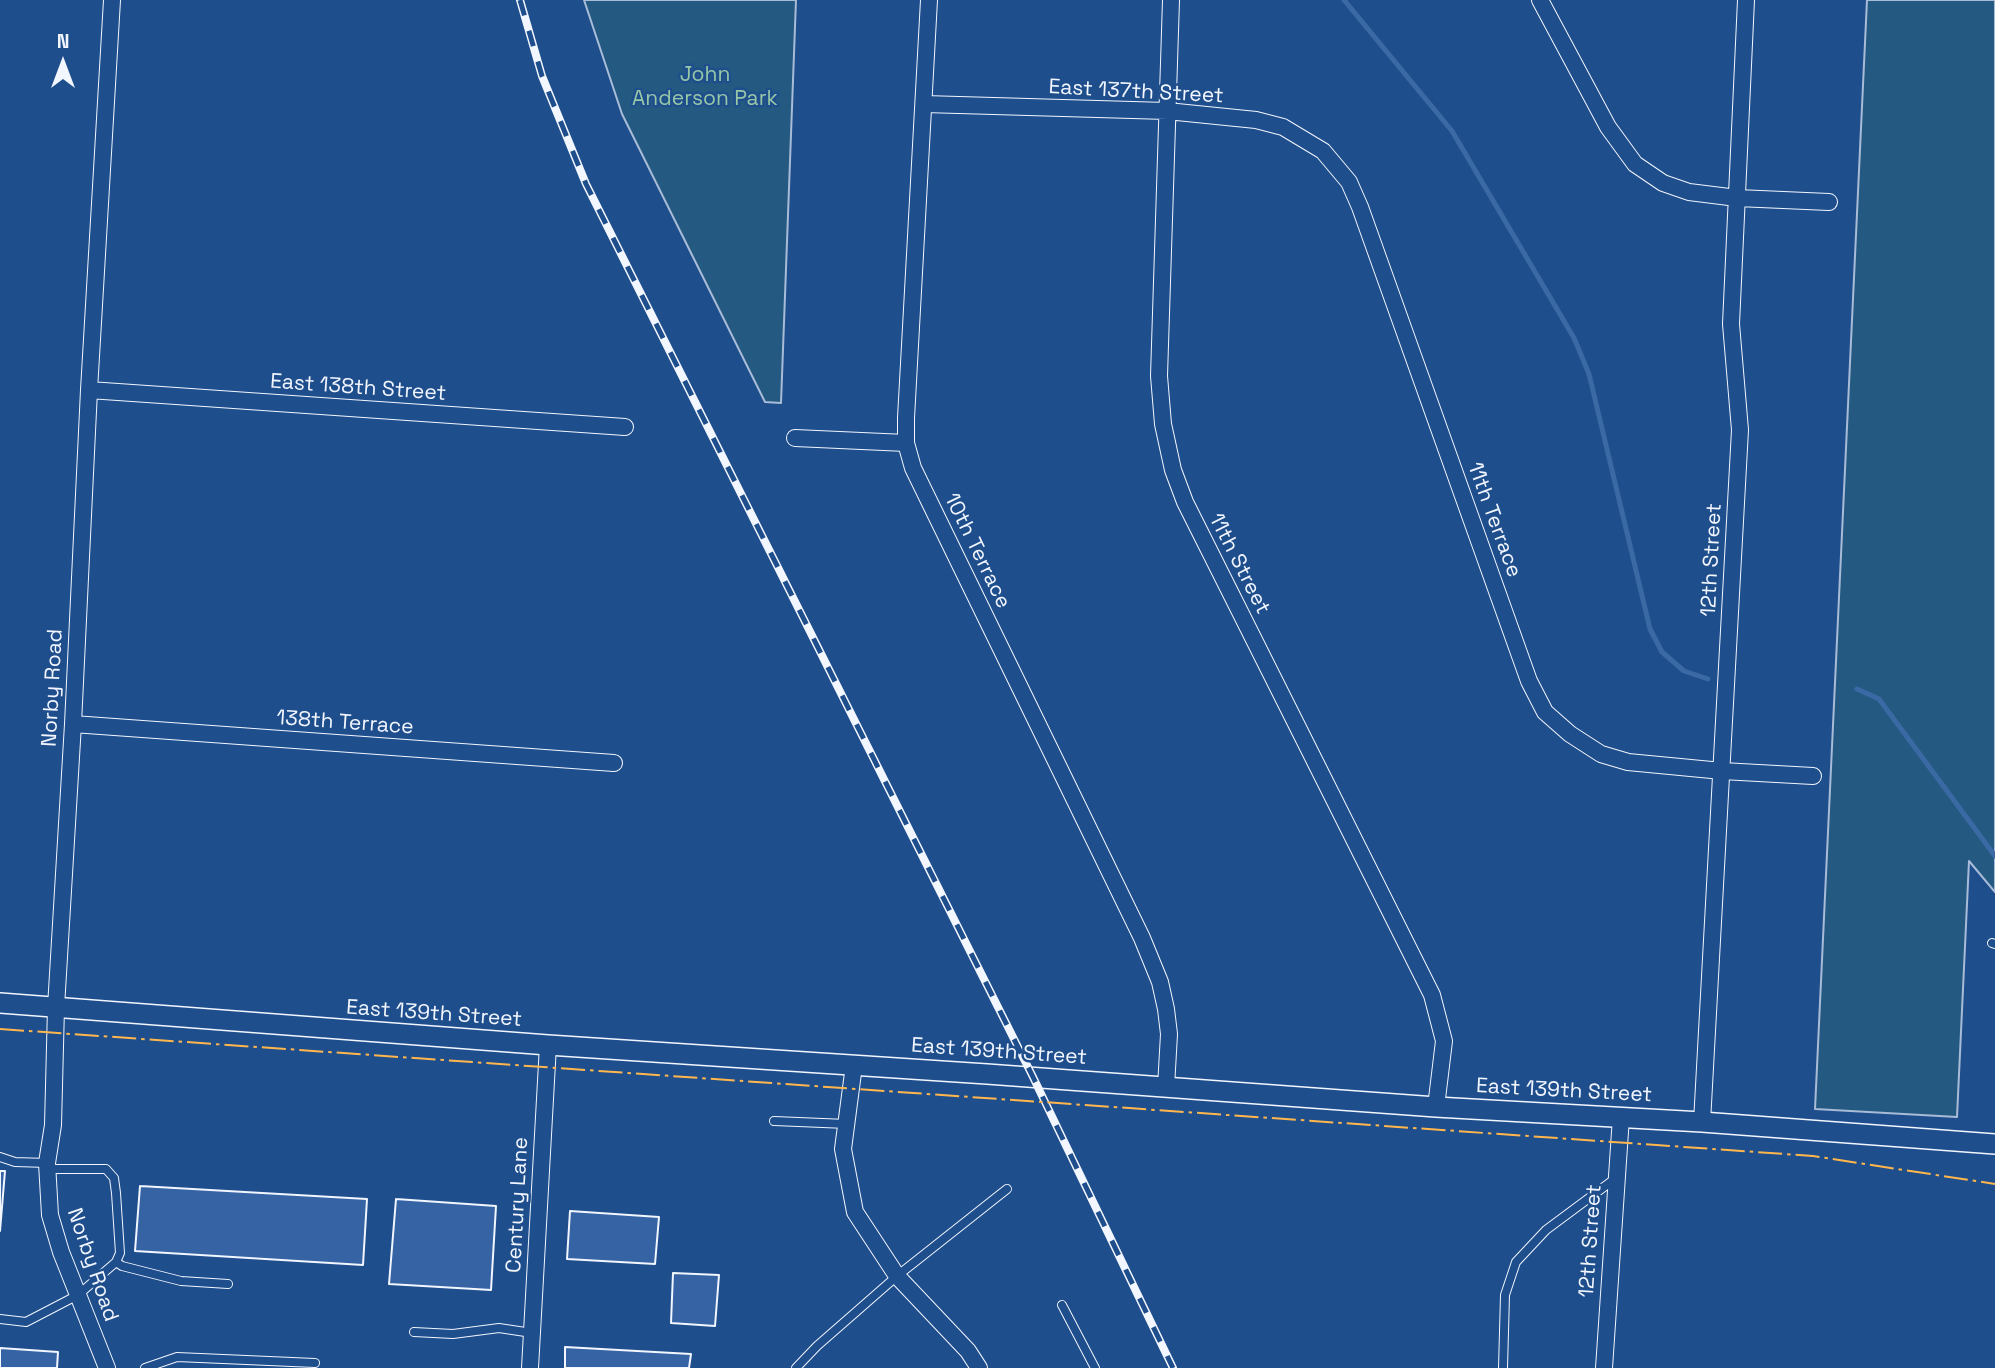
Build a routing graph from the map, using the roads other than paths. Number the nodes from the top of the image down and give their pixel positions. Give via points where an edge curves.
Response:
1 (112, 0) edge
2 (929, 0) edge
3 (1171, 0) edge
4 (1540, 0) edge
5 (1746, 0) edge
6 (925, 104) junction
7 (1167, 111) junction
8 (1333, 163) joint
9 (1737, 198) junction
10 (1829, 202) dead end
11 (89, 390) junction
12 (625, 428) dead end
13 (795, 438) dead end
14 (906, 443) junction
15 (73, 724) junction
16 (614, 763) dead end
17 (1722, 771) junction
18 (1813, 776) dead end
19 (0, 1003) edge
20 (55, 1007) junction
21 (548, 1045) junction
22 (854, 1065) junction
23 (1167, 1087) junction
24 (1436, 1107) junction
25 (1621, 1117) junction
26 (774, 1121) dead end
27 (1702, 1122) junction
28 (846, 1125) junction
29 (1995, 1144) edge
30 (0, 1157) edge
31 (47, 1166) junction
32 (1617, 1178) junction
33 (1007, 1189) dead end
34 (116, 1262) junction
35 (897, 1276) junction
36 (228, 1284) dead end
37 (78, 1295) junction
38 (1062, 1305) dead end
39 (0, 1319) edge
40 (414, 1332) dead end
41 (532, 1333) junction
42 (315, 1363) dead end
43 (107, 1368) edge
44 (145, 1368) edge
45 (530, 1368) edge
46 (796, 1368) edge
47 (979, 1368) edge
48 (1095, 1368) edge
49 (1503, 1368) edge
50 (1604, 1368) edge

1 - 11 street, Norby Road
2 - 6 street, 10th Terrace
3 - 7 street, 11th Street
4 - 9 street via 1608,127 1635,164 1662,184
5 - 9 street, 12th Street
6 - 7 street, East 137th Street
6 - 14 street, 10th Terrace
7 - 8 street, East 137th Street via 1283,127 1323,151
7 - 24 street, 11th Street via 1159,376 1173,470 1432,995 1444,1041
8 - 17 street, 11th Terrace via 1360,206 1545,712 1601,754 1628,762
9 - 10 street
9 - 17 street, 12th Street via 1731,324 1740,430
11 - 12 street, East 138th Street
11 - 15 street, Norby Road
13 - 14 street
14 - 23 street, 10th Terrace via 913,468 1160,982 1169,1034
15 - 16 street, 138th Terrace
15 - 20 street, Norby Road
17 - 18 street
17 - 27 street, 12th Street
19 - 20 street, East 139th Street
20 - 21 street, East 139th Street
20 - 31 street, Norby Road
21 - 22 street, East 139th Street
21 - 41 street, Century Lane
22 - 23 street, East 139th Street
22 - 28 street
23 - 24 street, East 139th Street
24 - 25 street, East 139th Street
25 - 27 street, East 139th Street
25 - 32 street, 12th Street
26 - 28 lane
27 - 29 street, East 139th Street
28 - 35 street via 843,1149 855,1212
30 - 31 lane
31 - 34 lane via 106,1169 114,1178 120,1240
31 - 37 street, Norby Road via 50,1215
32 - 49 lane via 1546,1230 1516,1262 1505,1295
32 - 50 street, 12th Street
33 - 35 lane
34 - 36 lane via 181,1281
34 - 37 lane
35 - 46 lane
35 - 47 street
37 - 39 lane via 26,1322
37 - 43 street, Norby Road
38 - 48 lane
40 - 41 lane via 453,1334 499,1328
41 - 45 street, Century Lane
42 - 44 lane via 177,1357

